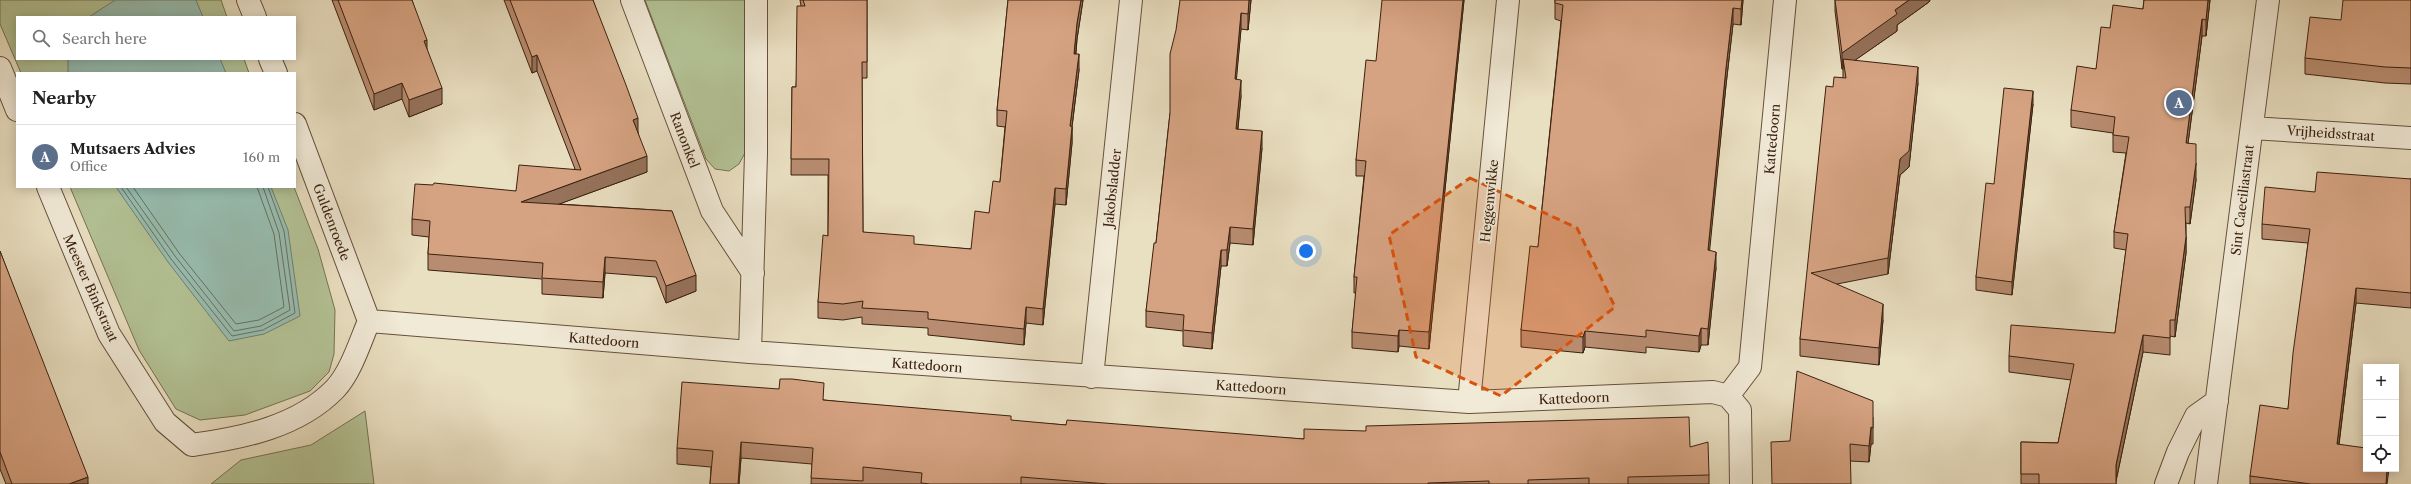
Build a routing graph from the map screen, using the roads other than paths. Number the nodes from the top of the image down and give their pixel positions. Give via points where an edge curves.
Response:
1 (248, 0) edge
2 (632, 0) edge
3 (756, 0) edge
4 (1131, 0) edge
5 (1508, 0) edge
6 (1785, 0) edge
7 (2268, 0) edge
8 (255, 16) edge
9 (270, 60) edge
10 (0, 68) edge
11 (276, 72) edge
12 (16, 108) edge
13 (296, 127) edge
14 (2252, 128) junction
15 (2411, 138) edge
16 (48, 188) edge
17 (753, 273) junction
18 (369, 321) junction
19 (750, 352) junction
20 (1092, 377) junction
21 (1728, 396) junction
22 (2217, 401) junction
23 (1469, 402) junction
24 (1741, 484) edge
25 (2166, 484) edge
26 (2206, 484) edge

1 - 8 street
2 - 17 street, Ranonkel via 712,211
3 - 17 street
4 - 20 street, Jakobsladder
5 - 23 street, Heggenwikke
6 - 21 street, Kattedoorn via 1750,367
7 - 14 street, Sint Caeciliastraat
9 - 11 street
10 - 12 street
13 - 18 street, Guldenroede
14 - 15 street, Vrijheidsstraat
14 - 22 street, Sint Caeciliastraat
16 - 18 street, Meester Binkstraat via 109,334 165,422 192,445 245,437 303,415 335,388 348,367
17 - 19 street
18 - 19 street, Kattedoorn
19 - 20 street, Kattedoorn
20 - 23 street, Kattedoorn
21 - 23 street, Kattedoorn via 1713,392
21 - 24 street via 1740,410
22 - 25 street via 2196,416
22 - 26 street, Sint Caeciliastraat

